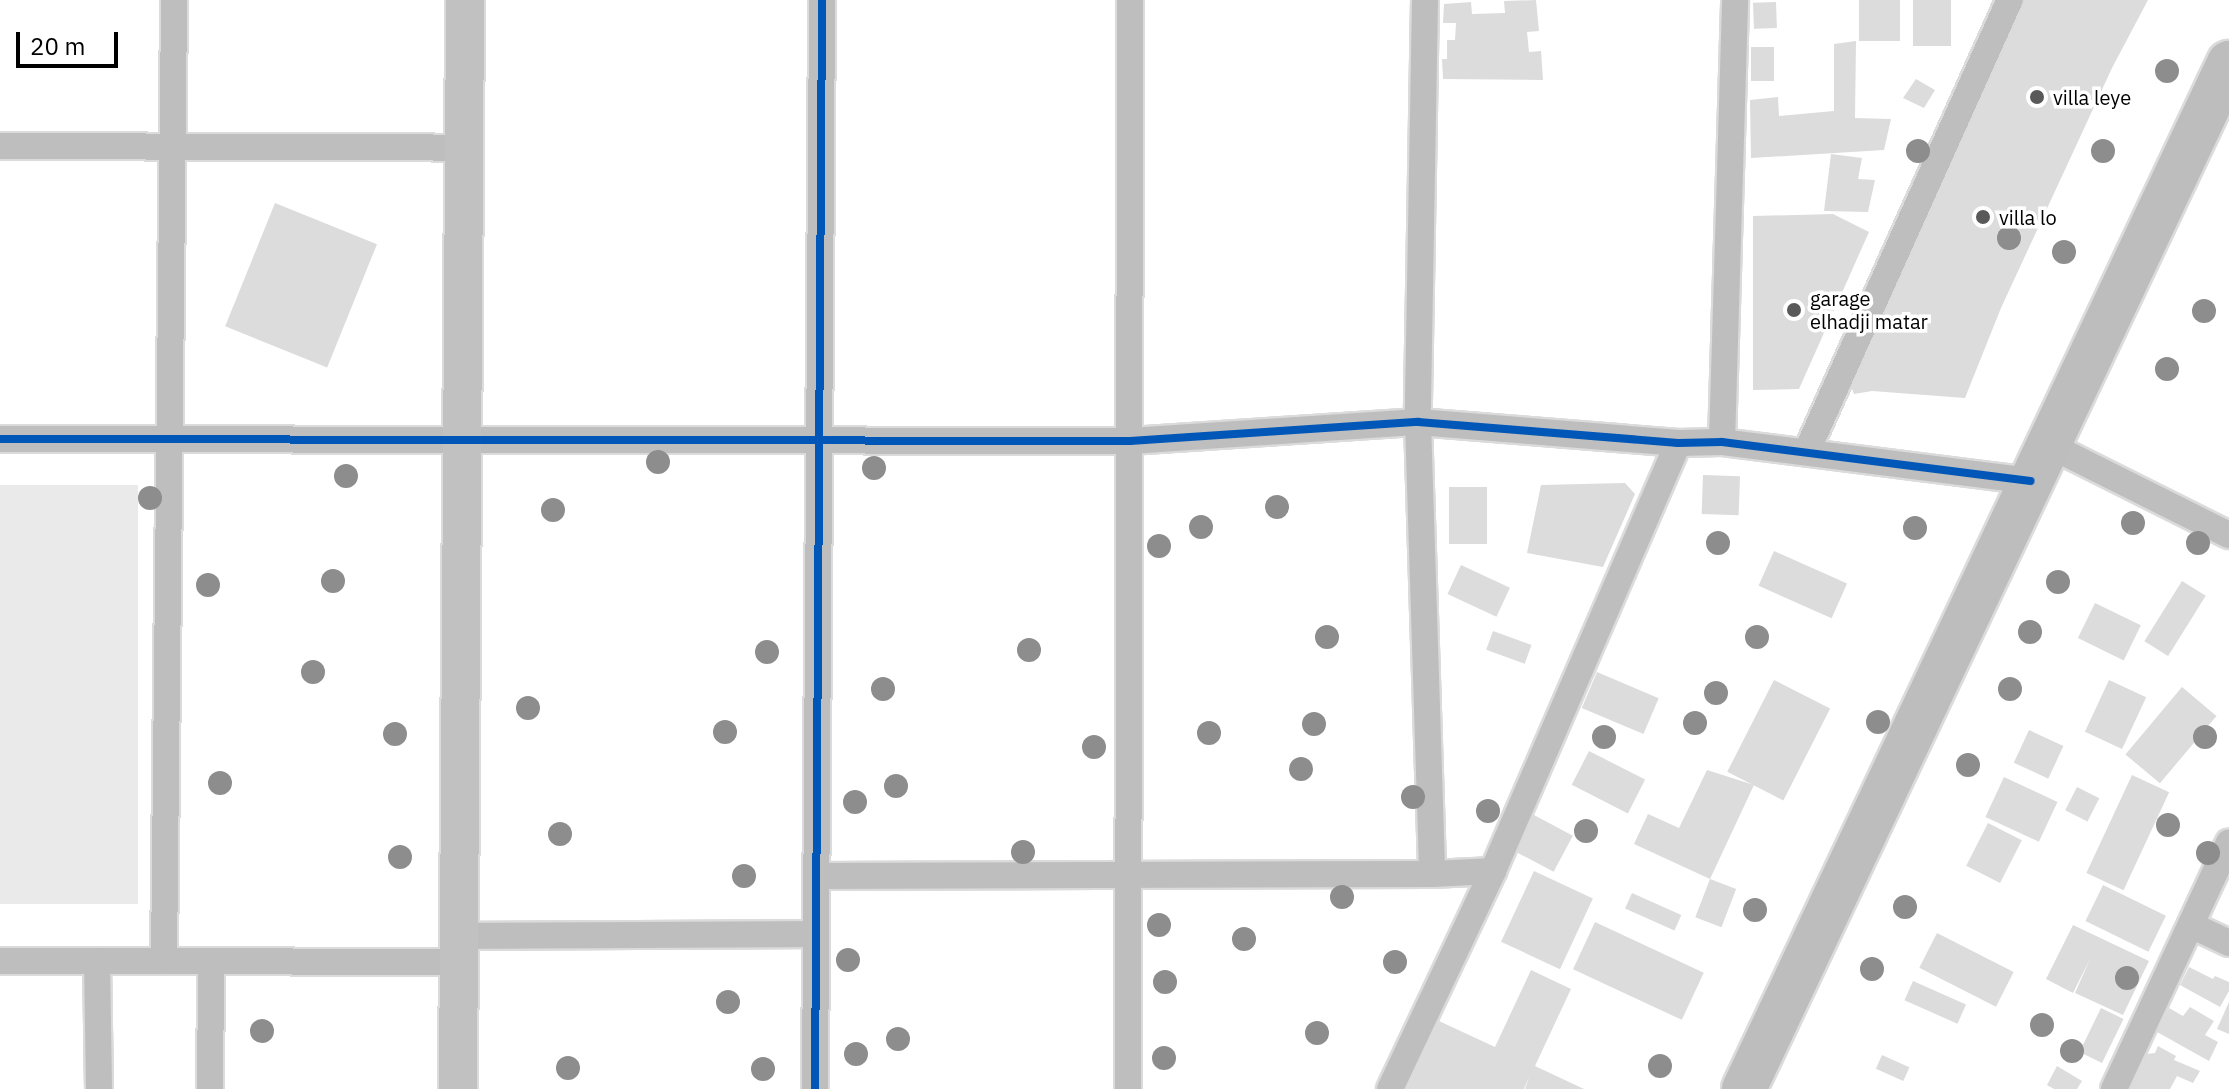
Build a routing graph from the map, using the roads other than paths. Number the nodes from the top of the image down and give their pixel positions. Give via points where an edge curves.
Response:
1 (174, 0) edge
2 (465, 0) edge
3 (822, 0) edge
4 (1130, 0) edge
5 (1425, 0) edge
6 (1735, 0) edge
7 (2010, 0) edge
8 (2229, 63) edge
9 (175, 144) junction
10 (0, 146) edge
11 (465, 148) junction
12 (1418, 422) junction
13 (0, 439) edge
14 (168, 440) junction
15 (461, 440) junction
16 (819, 441) junction
17 (1130, 441) junction
18 (1722, 442) junction
19 (1678, 443) junction
20 (1807, 451) junction
21 (2040, 463) junction
22 (2229, 535) edge
23 (2229, 842) edge
24 (1493, 871) junction
25 (1432, 874) junction
26 (1131, 875) junction
27 (816, 876) junction
28 (2191, 925) junction
29 (816, 934) junction
30 (2229, 943) edge
31 (458, 949) junction
32 (0, 961) edge
33 (97, 961) junction
34 (164, 961) junction
35 (211, 962) junction
36 (99, 1089) edge
37 (210, 1089) edge
38 (458, 1089) edge
39 (815, 1089) edge
40 (1128, 1089) edge
41 (1390, 1089) edge
42 (1744, 1089) edge
43 (2114, 1089) edge

1 - 9 street
2 - 11 main road
3 - 16 street
4 - 17 street
5 - 12 street
6 - 18 street
7 - 20 street
8 - 21 highway
9 - 10 street
9 - 11 street
9 - 14 street
11 - 15 main road
12 - 17 street
12 - 19 street
12 - 25 street
13 - 14 street
14 - 15 street
14 - 34 street
15 - 16 street
15 - 31 main road
16 - 17 street
16 - 27 street
17 - 26 street
18 - 19 street
18 - 20 street
19 - 24 street
20 - 21 street
21 - 22 street
21 - 42 highway
23 - 28 street
24 - 25 street
24 - 41 street
25 - 26 street
26 - 27 street
26 - 40 street
27 - 29 street
28 - 30 street
28 - 43 street
29 - 31 street
29 - 39 street
31 - 35 street
31 - 38 main road
32 - 33 street
33 - 34 street
33 - 36 street
34 - 35 street
35 - 37 street

